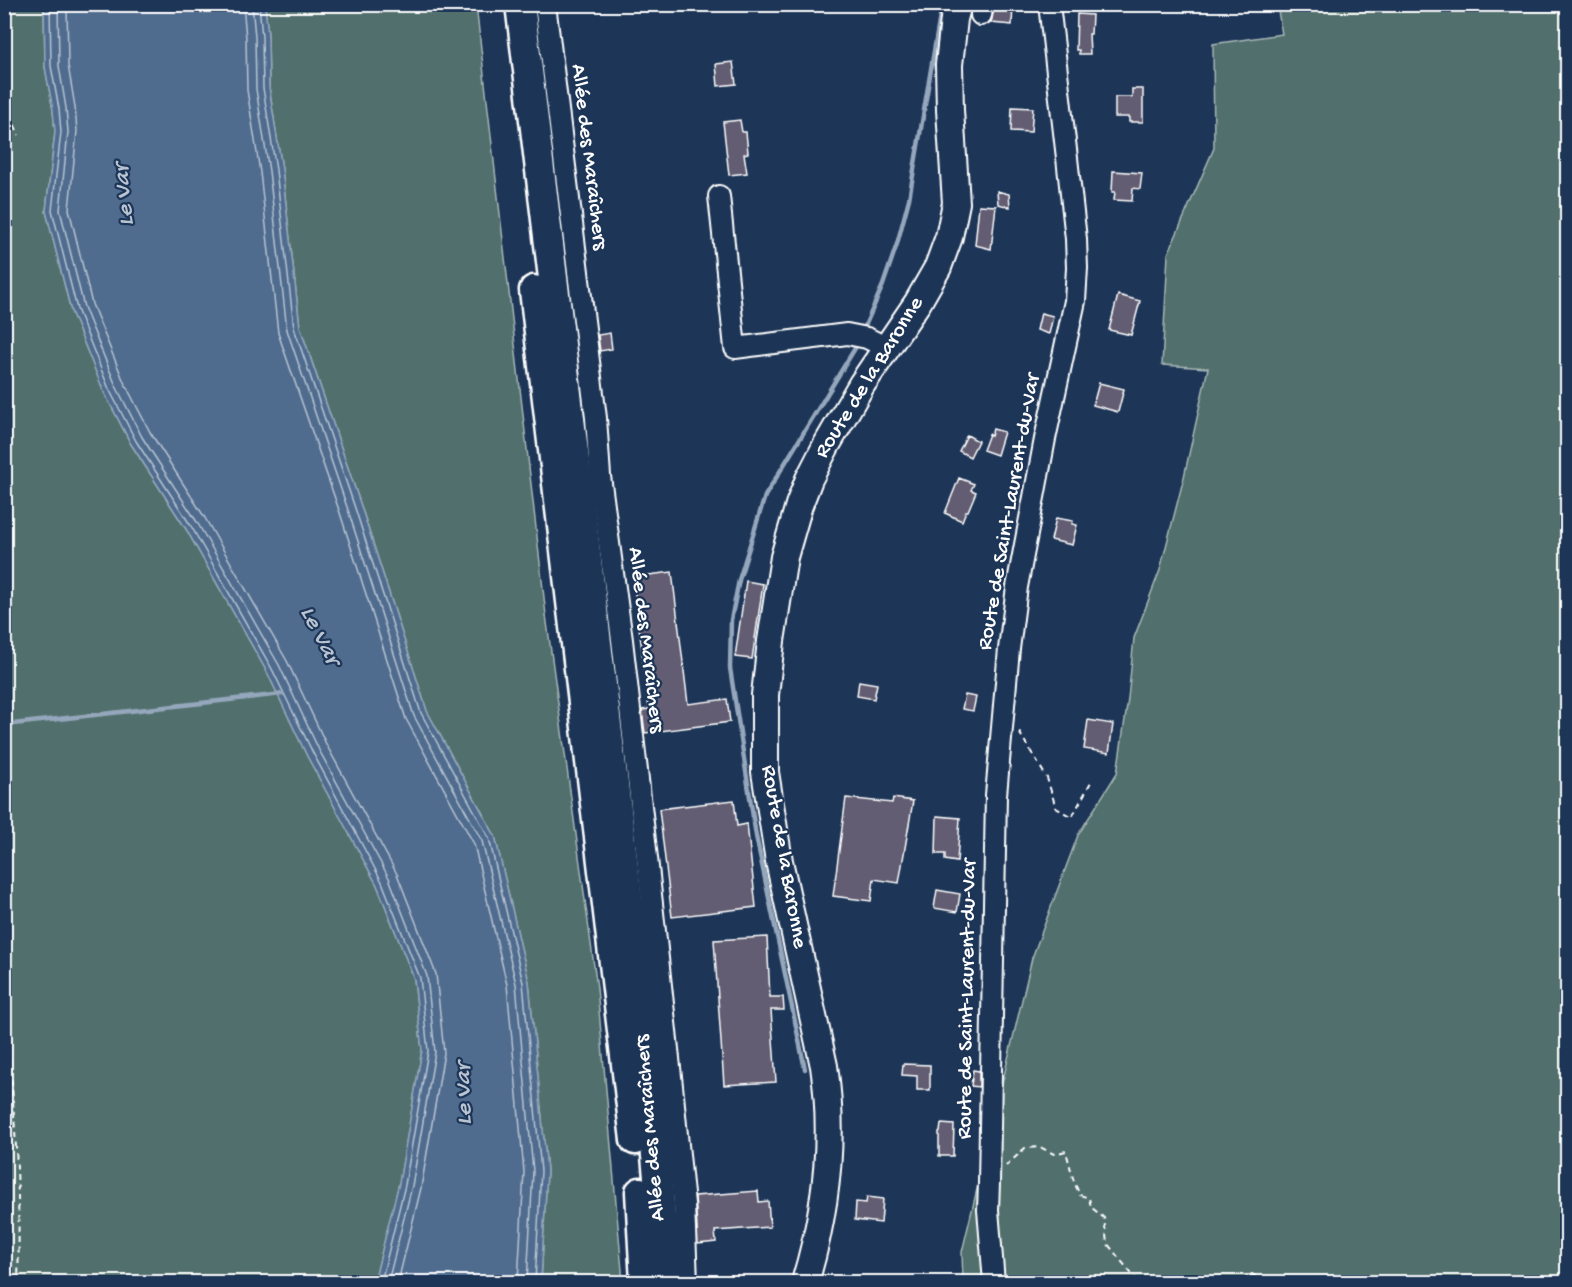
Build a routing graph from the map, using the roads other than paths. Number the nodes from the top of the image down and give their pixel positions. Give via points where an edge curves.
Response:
1 (500, 4) edge
2 (520, 4) edge
3 (544, 4) edge
4 (958, 4) edge
5 (1049, 4) edge
6 (719, 196) dead end
7 (887, 348) junction
8 (645, 1282) edge
9 (666, 1282) edge
10 (687, 1282) edge
11 (805, 1282) edge
12 (993, 1282) edge

1 - 8 highway via 624,1041 639,1176
2 - 9 highway via 645,1041
3 - 10 street, Allée des Maraîchers via 647,858 684,1204
4 - 7 main road, Route de la Baronne via 949,65 954,214 938,267
5 - 12 street, Route de Saint-Laurent-du-Var via 1077,268 1075,301 1017,587 996,795 988,1182
6 - 7 street via 735,348 847,334
7 - 11 main road, Route de la Baronne via 826,446 799,505 780,575 765,695 765,772 770,810 828,1091 826,1188

